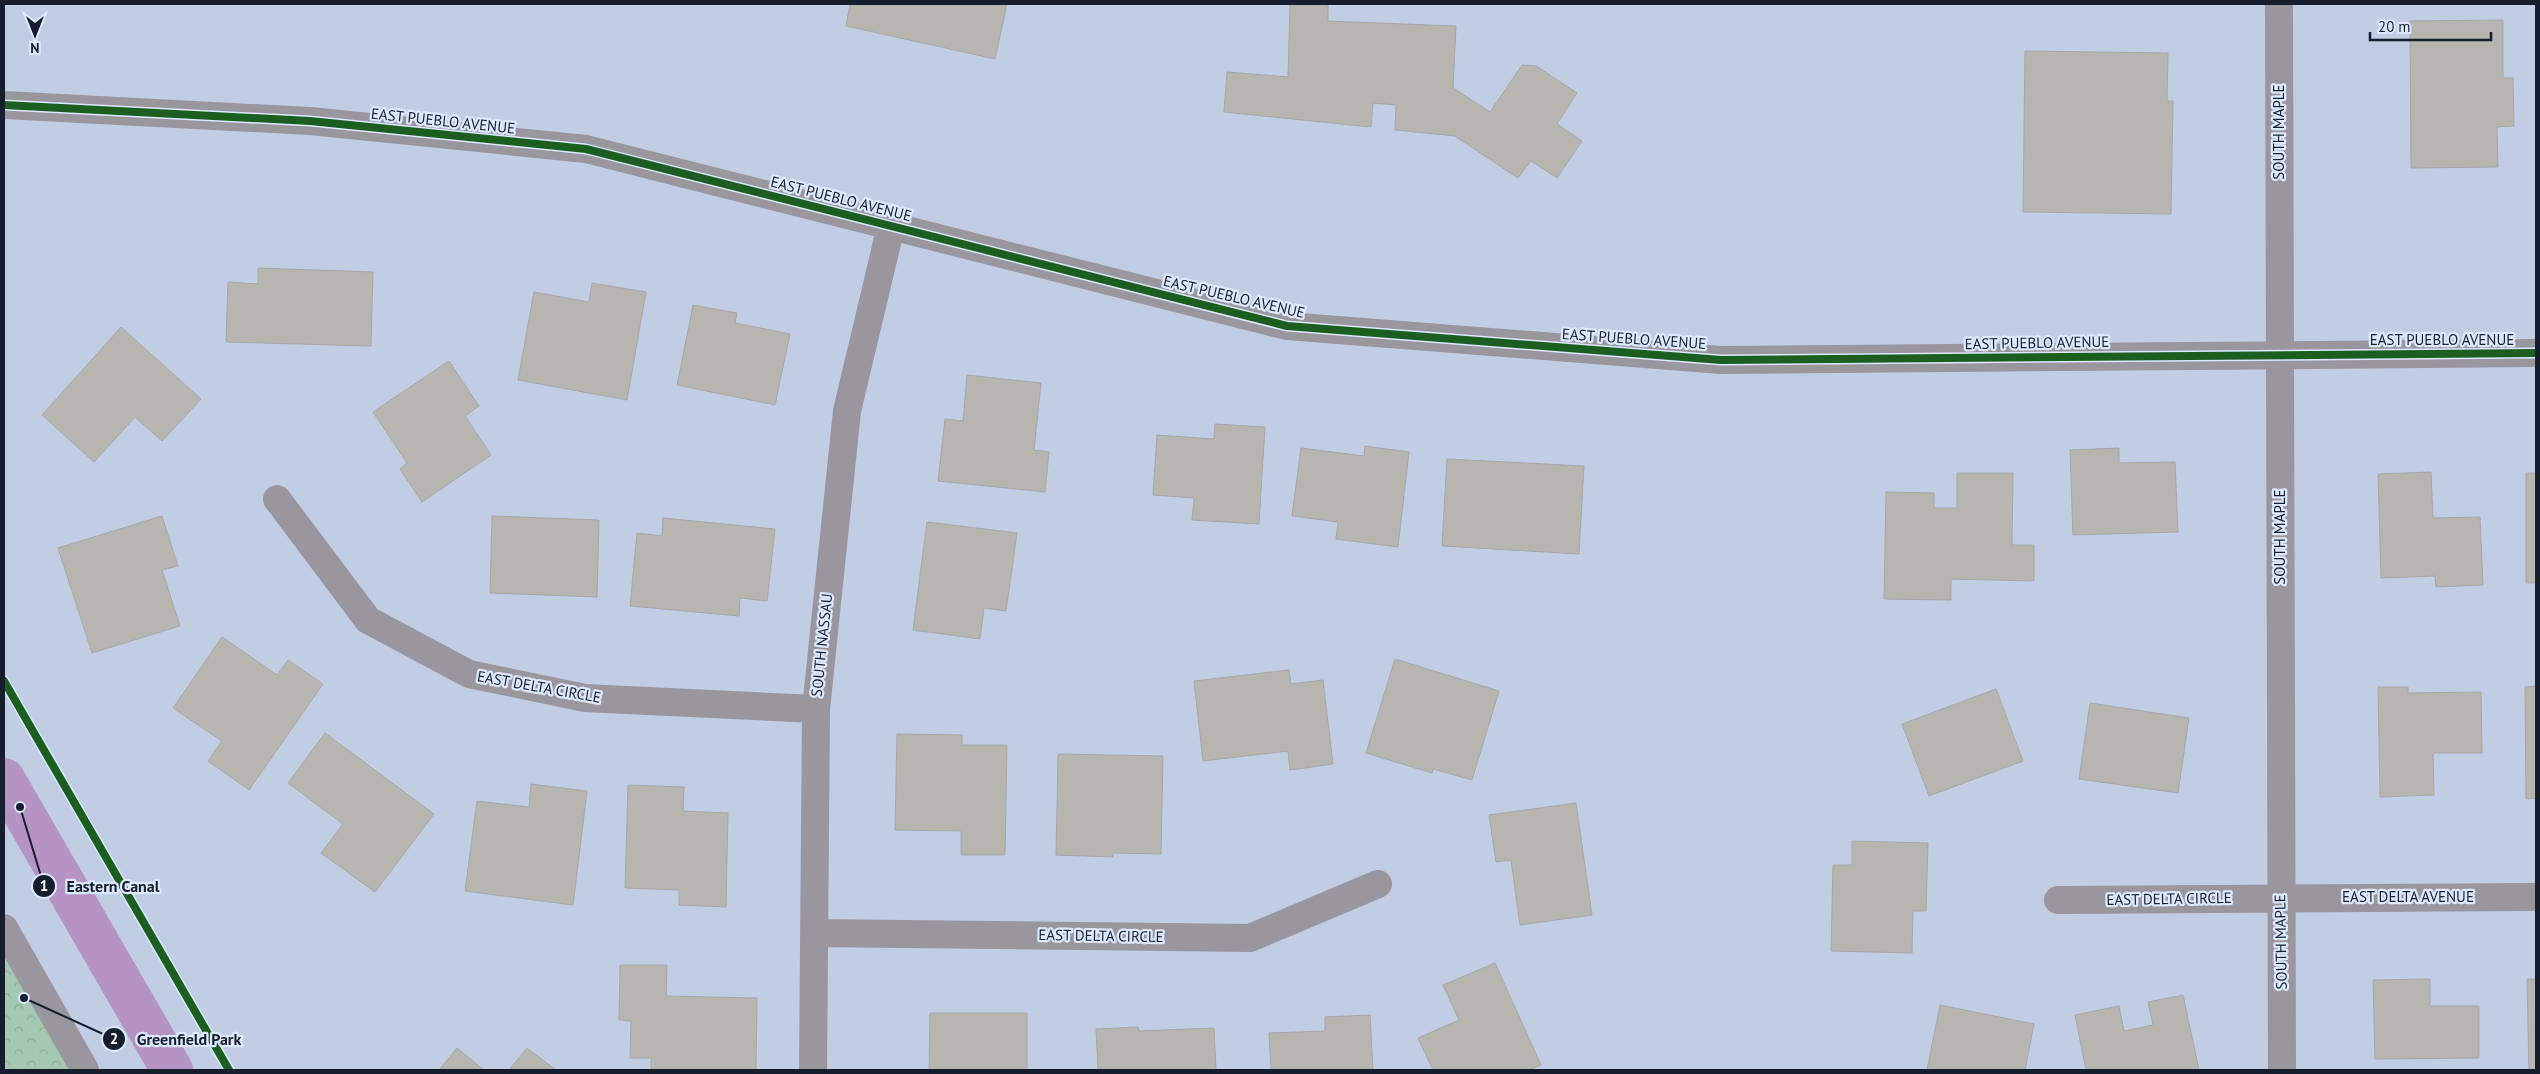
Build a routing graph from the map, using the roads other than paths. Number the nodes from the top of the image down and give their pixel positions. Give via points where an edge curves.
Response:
1 (2279, 4) edge
2 (4, 105) edge
3 (892, 226) junction
4 (2536, 353) edge
5 (2280, 354) junction
6 (277, 499) dead end
7 (816, 710) junction
8 (1378, 884) dead end
9 (2536, 897) edge
10 (2280, 898) junction
11 (2058, 900) dead end
12 (4, 928) edge
13 (814, 933) junction
14 (85, 1070) edge
15 (813, 1070) edge
16 (2282, 1070) edge

1 - 5 street, SOUTH MAPLE
2 - 3 street, EAST PUEBLO AVENUE via 310,121 586,149
3 - 5 street, EAST PUEBLO AVENUE via 1287,326 1721,360
3 - 7 street, SOUTH NASSAU via 847,411
4 - 5 street, EAST PUEBLO AVENUE
5 - 10 street, SOUTH MAPLE
6 - 7 street, EAST DELTA CIRCLE via 368,620 469,674 585,698
7 - 13 street, SOUTH NASSAU
8 - 13 street, EAST DELTA CIRCLE via 1250,938
9 - 10 street, EAST DELTA AVENUE
10 - 11 street, EAST DELTA CIRCLE
10 - 16 street, SOUTH MAPLE
12 - 14 street
13 - 15 street, SOUTH NASSAU

